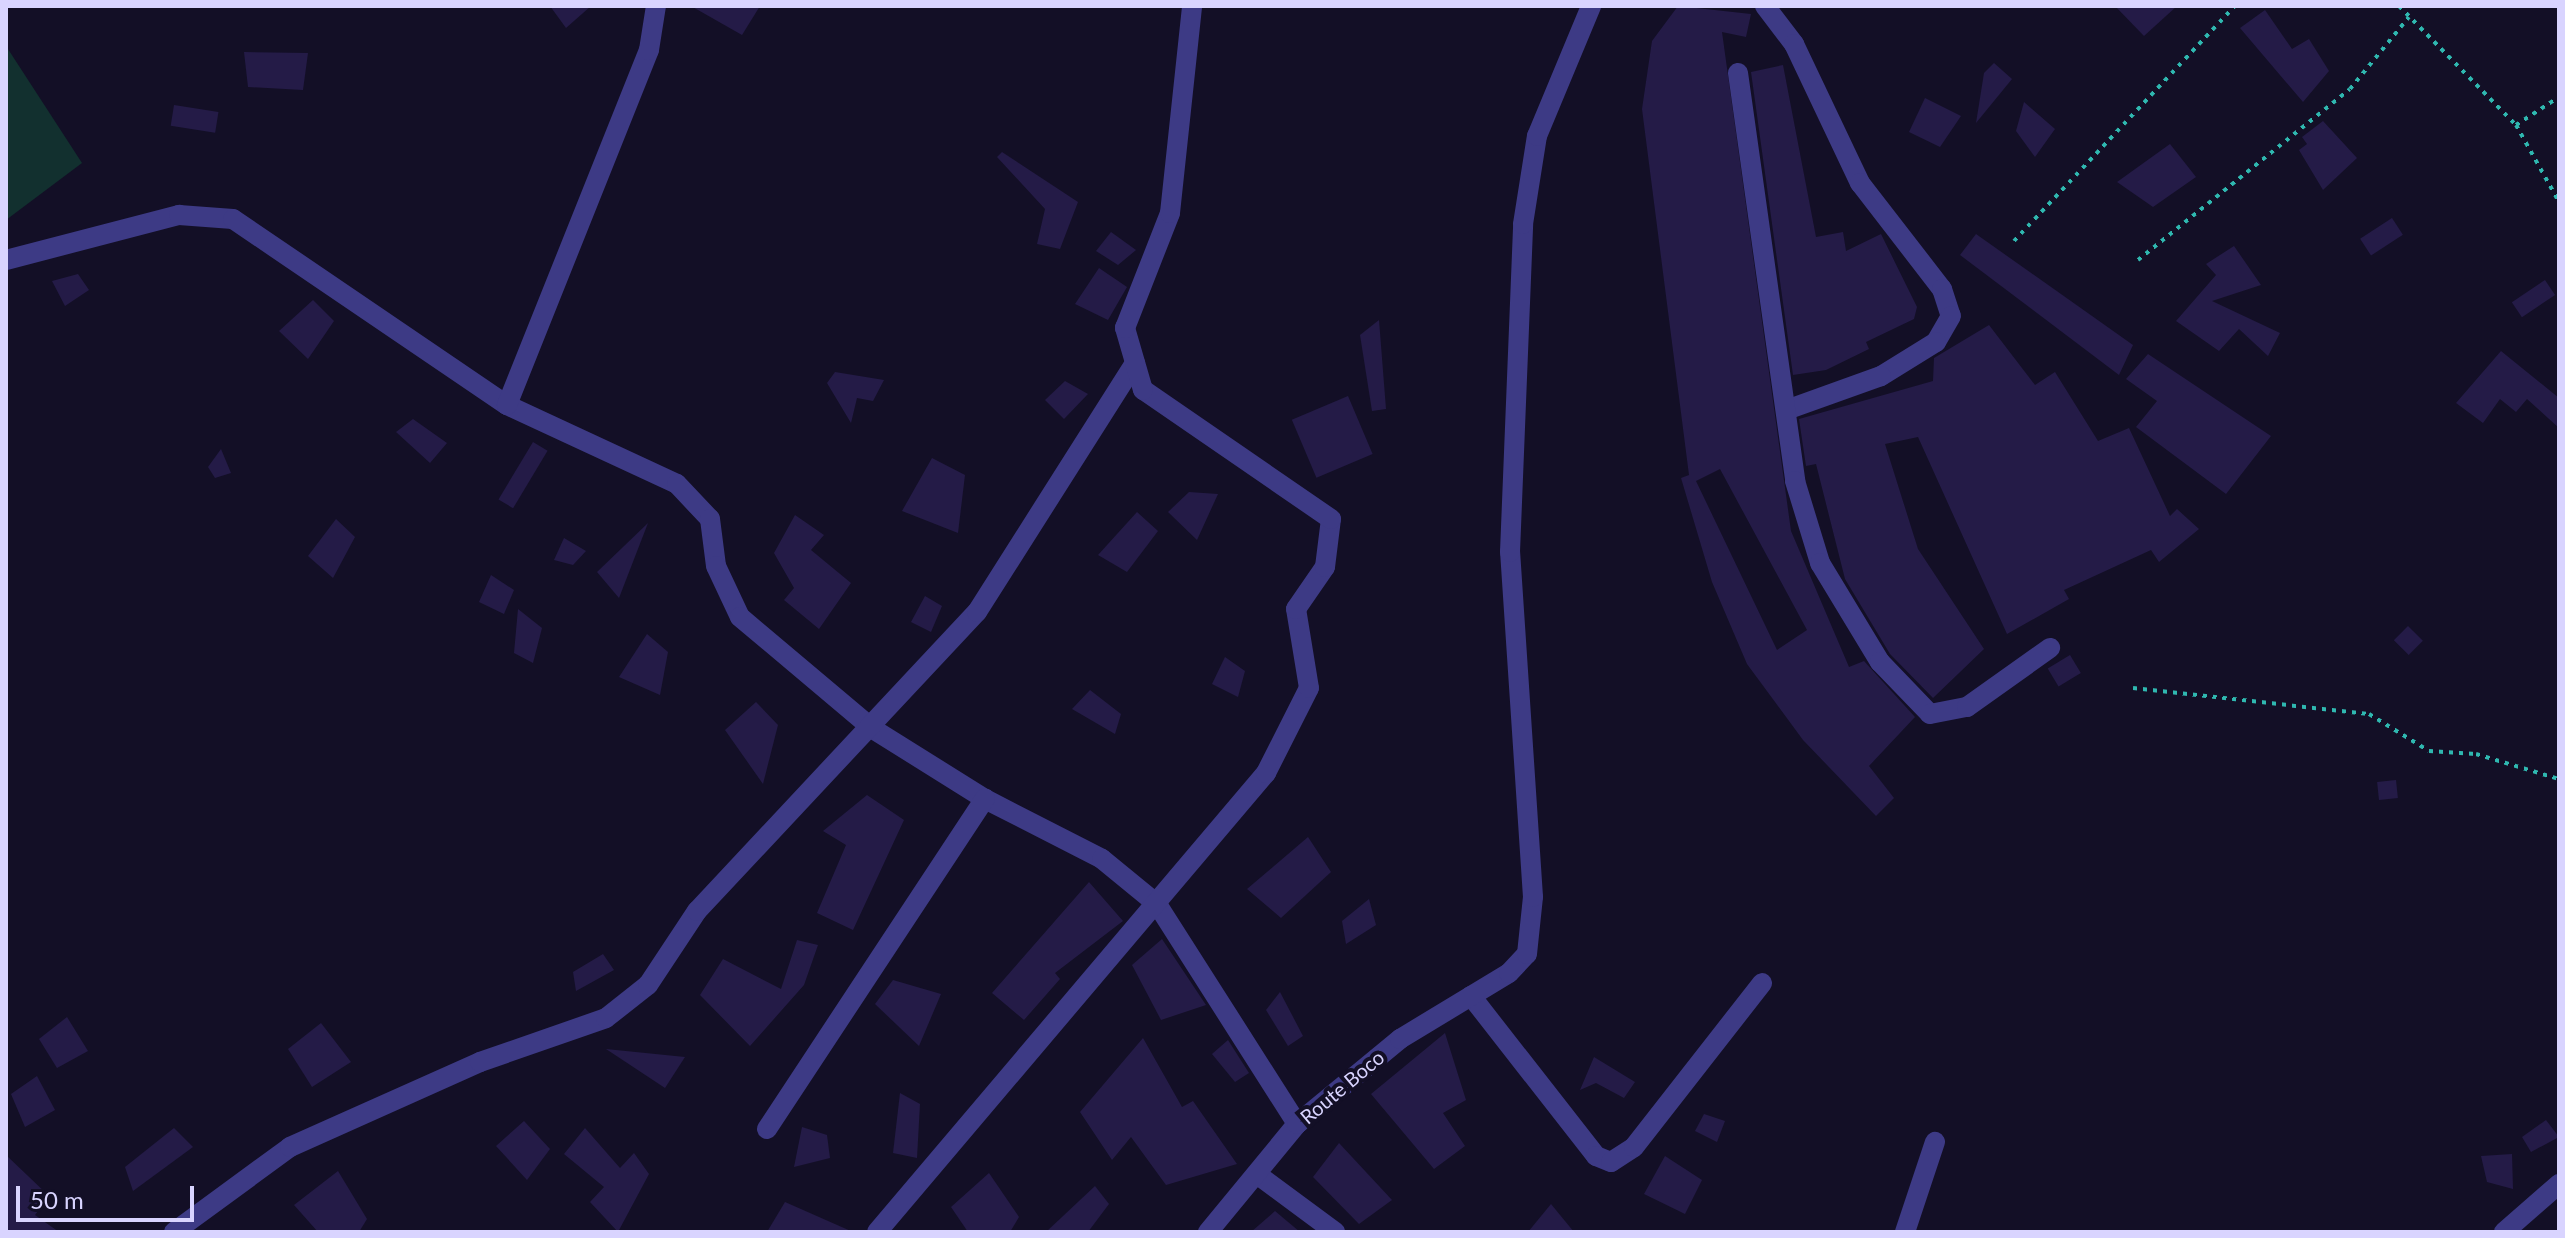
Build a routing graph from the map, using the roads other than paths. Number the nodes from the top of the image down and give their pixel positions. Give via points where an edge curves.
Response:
1 (656, 6) edge
2 (1192, 6) edge
3 (1591, 6) edge
4 (1765, 6) edge
5 (1738, 73) dead end
6 (6, 260) edge
7 (1135, 363) junction
8 (507, 405) junction
9 (1786, 410) junction
10 (2050, 648) dead end
11 (873, 729) junction
12 (985, 799) junction
13 (1157, 904) junction
14 (1762, 983) dead end
15 (1471, 996) junction
16 (1297, 1124) junction
17 (767, 1129) dead end
18 (1935, 1142) dead end
19 (1258, 1175) junction
20 (2559, 1184) edge
21 (174, 1232) edge
22 (877, 1232) edge
23 (1208, 1232) edge
24 (1335, 1232) edge
25 (1905, 1232) edge
26 (2504, 1232) edge

1 - 8 street via 649,50
2 - 7 street via 1170,213 1125,328
3 - 15 street, Route Boco via 1537,136 1523,224 1510,552 1533,897 1530,942 1520,964
4 - 9 street via 1794,44 1860,183 1942,289 1951,316 1936,342 1881,376
5 - 9 street
6 - 8 street via 210,212 233,219
7 - 11 street via 977,612
7 - 13 street via 1143,390 1331,519 1325,567 1296,609 1309,688 1266,773
8 - 11 street via 699,500 725,594 740,617
9 - 10 street via 1795,481 1820,563 1880,662 1916,705 1945,717
11 - 12 street
11 - 21 street via 697,911 648,985 606,1018 480,1062 290,1147
12 - 13 street via 1102,859
12 - 17 street
13 - 16 street
13 - 22 street
14 - 15 street via 1634,1147 1611,1162 1596,1156
15 - 16 street, Route Boco via 1400,1039
16 - 19 street, Route Boco
18 - 25 street
19 - 23 street, Route Boco
19 - 24 street
20 - 26 street

